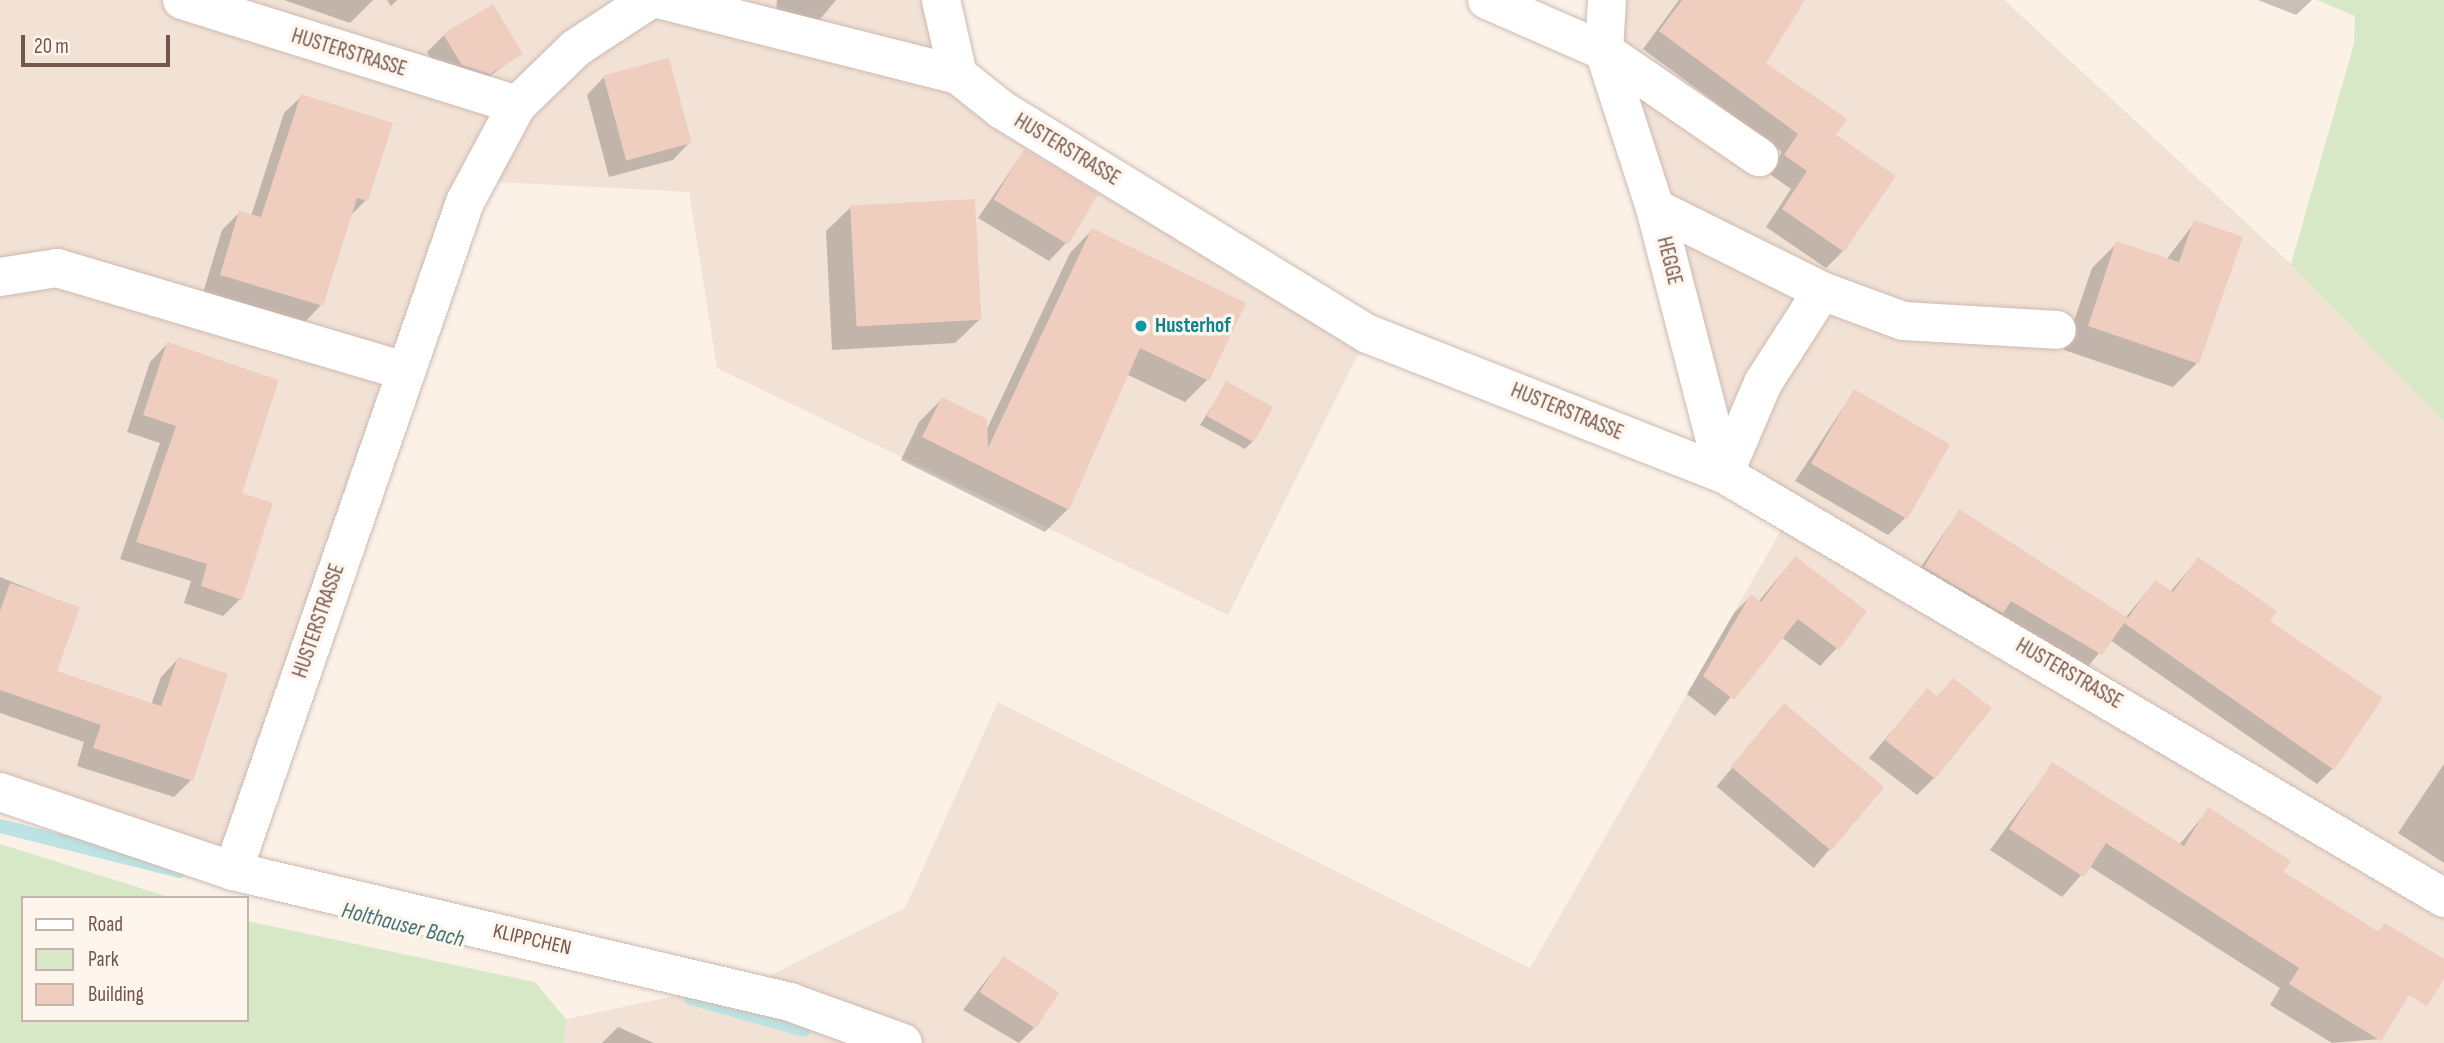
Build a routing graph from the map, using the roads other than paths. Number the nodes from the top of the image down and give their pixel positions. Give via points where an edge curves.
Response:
1 (182, 0) edge
2 (649, 0) edge
3 (662, 0) edge
4 (940, 0) edge
5 (1488, 0) edge
6 (1607, 0) edge
7 (1604, 51) junction
8 (958, 75) junction
9 (517, 105) junction
10 (1759, 157) dead end
11 (1656, 208) junction
12 (0, 277) edge
13 (1822, 291) junction
14 (2057, 330) dead end
15 (405, 372) junction
16 (1724, 474) junction
17 (0, 792) edge
18 (233, 871) junction
19 (2444, 898) edge
20 (903, 1043) edge

1 - 9 street, HUSTERSTRASSE
2 - 9 street, HUSTERSTRASSE via 576,48
3 - 8 street, HUSTERSTRASSE
4 - 8 street
5 - 7 street
6 - 7 street, HEGGE
7 - 10 street
7 - 11 street, HEGGE
8 - 16 street, HUSTERSTRASSE via 1002,110 1368,334
9 - 15 street, HUSTERSTRASSE via 465,202
11 - 13 street
11 - 16 street, HEGGE
12 - 15 street via 57,268
13 - 14 street via 1903,321
13 - 16 street via 1763,383
15 - 18 street, HUSTERSTRASSE
16 - 19 street, HUSTERSTRASSE
17 - 18 street, KLIPPCHEN
18 - 20 street, KLIPPCHEN via 790,1002

